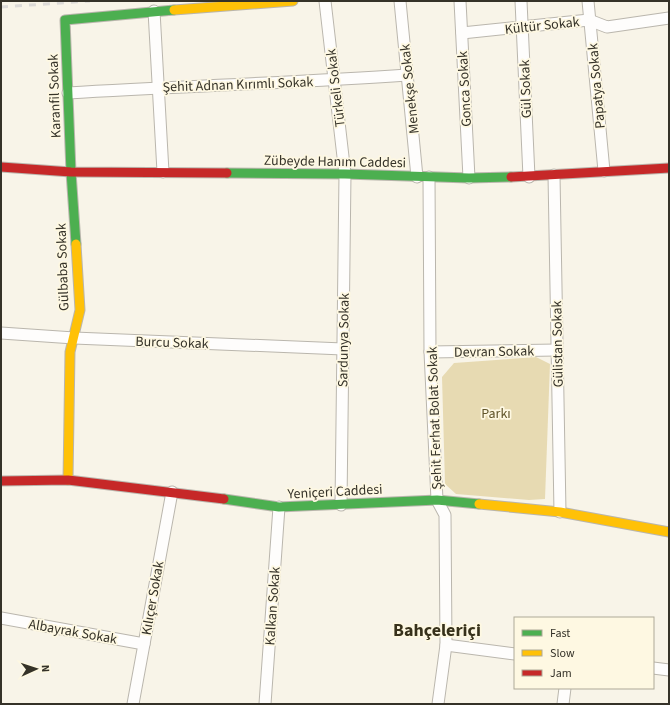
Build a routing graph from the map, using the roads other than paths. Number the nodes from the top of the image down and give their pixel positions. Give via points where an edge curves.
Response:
1 (292, 1) edge
2 (325, 1) edge
3 (400, 1) edge
4 (460, 1) edge
5 (521, 1) edge
6 (588, 1) edge
7 (154, 11) junction
8 (669, 18) edge
9 (589, 20) junction
10 (523, 27) junction
11 (462, 32) junction
12 (407, 75) junction
13 (334, 80) junction
14 (158, 87) junction
15 (68, 93) junction
16 (1, 167) edge
17 (669, 168) edge
18 (604, 171) junction
19 (72, 172) junction
20 (163, 172) junction
21 (345, 174) junction
22 (554, 175) junction
23 (417, 177) junction
24 (429, 177) junction
25 (529, 177) junction
26 (469, 178) junction
27 (1, 333) edge
28 (74, 338) junction
29 (343, 349) junction
30 (557, 350) junction
31 (430, 352) junction
32 (1, 480) edge
33 (68, 480) junction
34 (172, 492) junction
35 (437, 500) junction
36 (341, 505) junction
37 (279, 507) junction
38 (560, 512) junction
39 (669, 532) edge
40 (1, 618) edge
41 (144, 644) junction
42 (446, 645) junction
43 (514, 654) edge
44 (654, 668) edge
45 (669, 670) edge
46 (565, 689) edge
47 (133, 704) edge
48 (265, 704) edge
49 (438, 704) edge
50 (564, 704) edge

1 - 7 street
2 - 13 street, Türkeli Sokak
3 - 12 street, Menekşe Sokak
4 - 11 street, Gonca Sokak
5 - 10 street, Gül Sokak
6 - 9 street, Papatya Sokak
7 - 14 street
7 - 15 street, Karanfil Sokak via 65,20
8 - 9 street, Kültür Sokak via 607,27
9 - 10 street, Kültür Sokak
9 - 18 street, Papatya Sokak
10 - 11 street, Kültür Sokak
10 - 25 street, Gül Sokak
11 - 26 street, Gonca Sokak
12 - 13 street, Şehit Adnan Kırımlı Sokak
12 - 23 street, Menekşe Sokak
13 - 14 street, Şehit Adnan Kırımlı Sokak
13 - 21 street, Türkeli Sokak
14 - 15 street, Şehit Adnan Kırımlı Sokak
14 - 20 street
15 - 19 street, Karanfil Sokak
16 - 19 street, Zübeyde Hanım Caddesi
17 - 18 street, Zübeyde Hanım Caddesi
18 - 22 street, Zübeyde Hanım Caddesi
19 - 20 street, Zübeyde Hanım Caddesi
19 - 28 street, Gülbaba Sokak via 80,310
20 - 21 street, Zübeyde Hanım Caddesi
21 - 23 street, Zübeyde Hanım Caddesi
21 - 29 street, Sardunya Sokak
22 - 25 street, Zübeyde Hanım Caddesi
22 - 30 street, Gülistan Sokak
23 - 24 street, Zübeyde Hanım Caddesi
24 - 26 street, Zübeyde Hanım Caddesi
24 - 31 street, Şehit Ferhat Bolat Sokak
25 - 26 street, Zübeyde Hanım Caddesi
27 - 28 street, Burcu Sokak
28 - 29 street, Burcu Sokak
28 - 33 street, Gülbaba Sokak via 70,352
29 - 36 street, Sardunya Sokak
30 - 31 street, Devran Sokak
30 - 38 street, Gülistan Sokak
31 - 35 street, Şehit Ferhat Bolat Sokak
32 - 33 street, Yeniçeri Caddesi
33 - 34 street, Yeniçeri Caddesi
34 - 37 street, Yeniçeri Caddesi
34 - 41 street, Kılıçer Sokak
35 - 36 street, Yeniçeri Caddesi
35 - 38 street, Yeniçeri Caddesi
35 - 42 street, Şehit Ferhat Bolat Sokak via 445,515
36 - 37 street, Yeniçeri Caddesi
37 - 48 street, Kalkan Sokak
38 - 39 street, Yeniçeri Caddesi
40 - 41 street, Albayrak Sokak
41 - 47 street, Kılıçer Sokak
42 - 43 street
42 - 49 street, Şehit Ferhat Bolat Sokak
44 - 45 street
46 - 50 street

